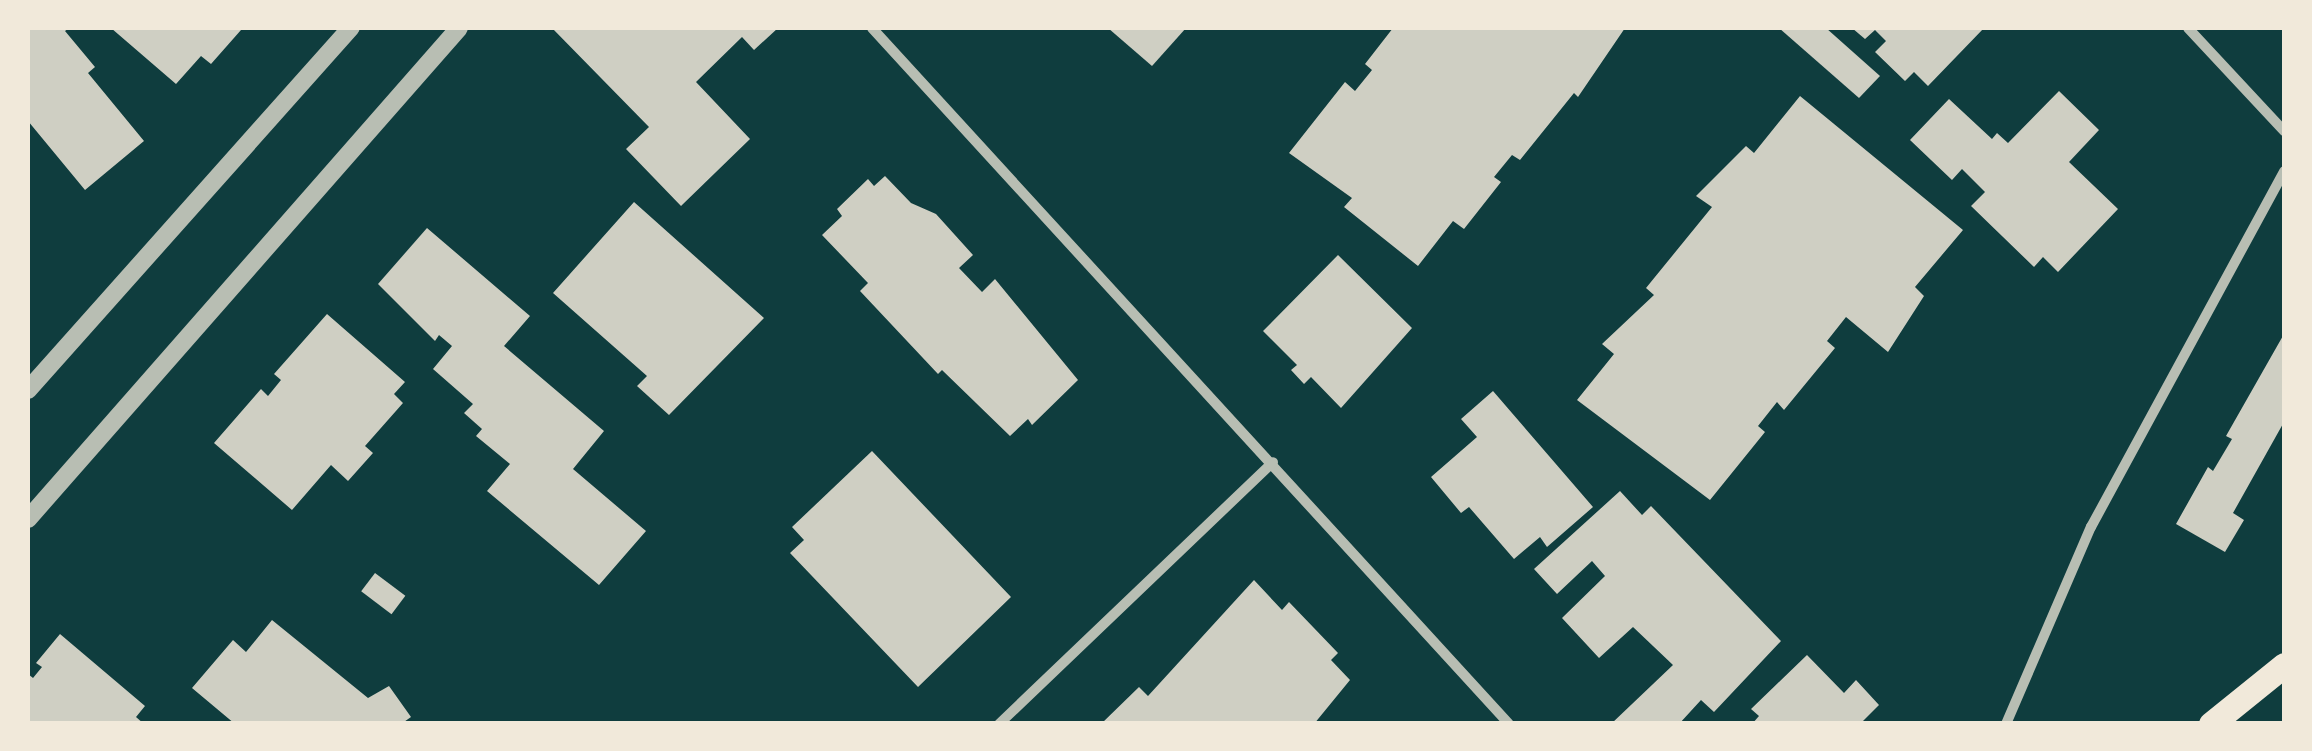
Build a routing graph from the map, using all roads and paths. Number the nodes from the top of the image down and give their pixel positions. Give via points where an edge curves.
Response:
1 (351, 28) edge
2 (459, 28) edge
3 (872, 28) edge
4 (2188, 28) edge
5 (2284, 132) edge
6 (2284, 171) edge
7 (28, 390) edge
8 (1273, 462) junction
9 (28, 518) edge
10 (2284, 664) edge
11 (999, 724) edge
12 (1509, 724) edge
13 (2006, 724) edge
14 (2212, 724) edge

1 - 7 street
2 - 9 street
3 - 8 street
4 - 5 street
6 - 13 street via 2092,527
8 - 11 street
8 - 12 street
10 - 14 main road

